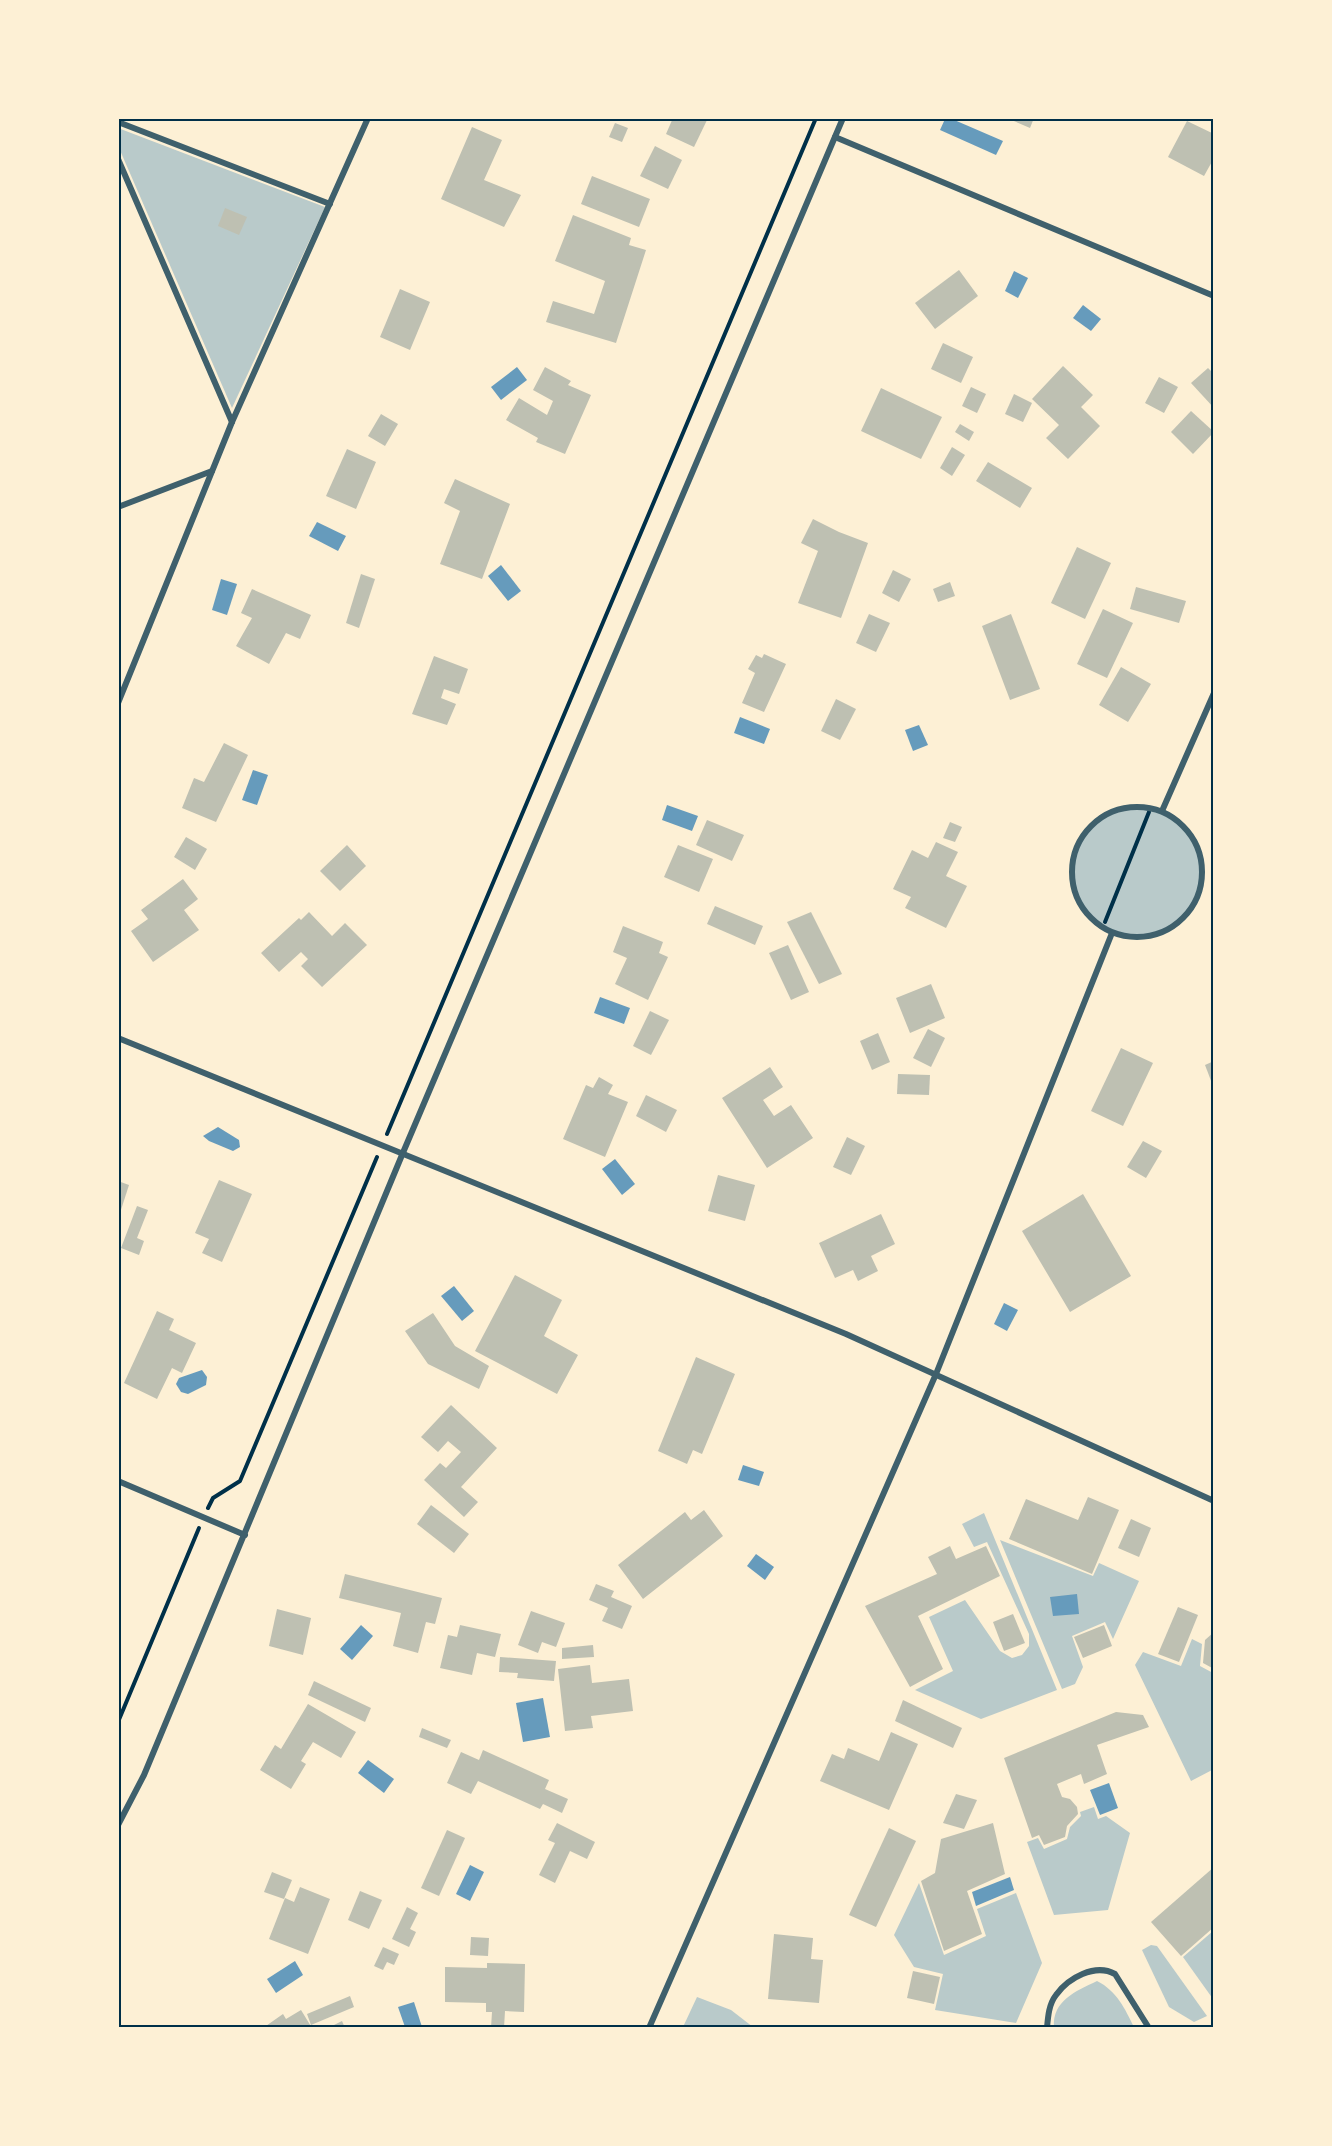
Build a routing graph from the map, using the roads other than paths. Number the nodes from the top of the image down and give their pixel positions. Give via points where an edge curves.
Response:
1 (368, 118) edge
2 (843, 118) edge
3 (118, 122) edge
4 (835, 137) junction
5 (118, 159) edge
6 (330, 204) junction
7 (1214, 296) edge
8 (232, 422) junction
9 (212, 471) junction
10 (118, 507) edge
11 (1214, 693) edge
12 (118, 703) edge
13 (1162, 811) junction
14 (1112, 933) junction
15 (118, 1038) edge
16 (402, 1155) junction
17 (936, 1374) junction
18 (118, 1481) edge
19 (1214, 1501) edge
20 (245, 1535) junction
21 (118, 1825) edge
22 (649, 2028) edge
23 (1047, 2028) edge
24 (1149, 2028) edge

1 - 6 street
2 - 4 street
3 - 6 street
4 - 7 street
4 - 16 street
5 - 8 street
6 - 8 street
8 - 9 street
9 - 10 street
9 - 12 street
11 - 13 street
13 - 14 street via 1183,825 1198,846 1203,872 1198,897 1184,918 1162,933 1137,938
13 - 14 street via 1137,806 1112,811 1090,826 1076,847 1071,872 1076,897 1090,919
14 - 17 street
15 - 16 street
16 - 17 street
16 - 20 street
17 - 19 street
17 - 22 street
18 - 20 street
20 - 21 street via 144,1775
23 - 24 street via 1048,2012 1056,1994 1084,1972 1106,1969 1115,1974

